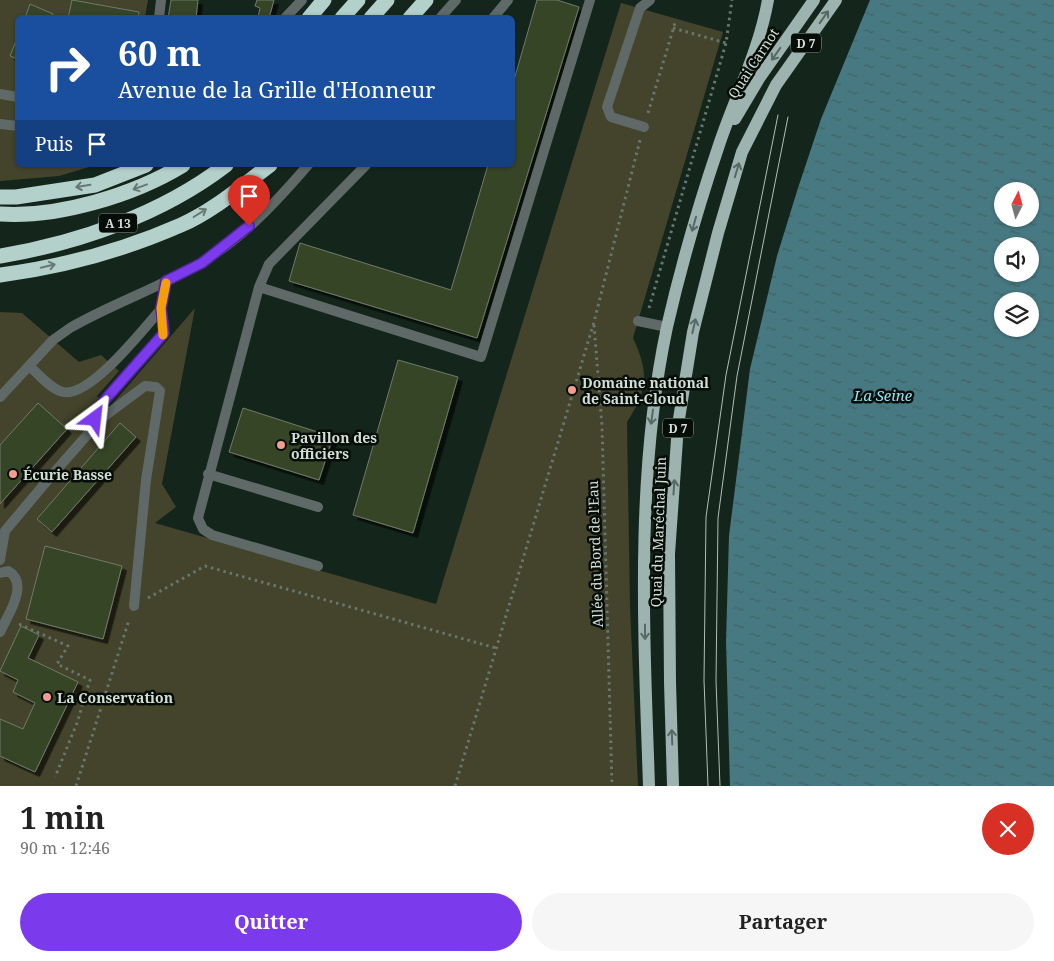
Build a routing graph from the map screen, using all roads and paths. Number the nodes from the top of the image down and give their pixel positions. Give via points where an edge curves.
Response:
1 (161, 0) edge
2 (302, 0) edge
3 (324, 0) edge
4 (358, 0) edge
5 (387, 0) edge
6 (426, 0) edge
7 (456, 0) edge
8 (508, 0) edge
9 (590, 0) edge
10 (650, 0) edge
11 (732, 0) edge
12 (768, 0) edge
13 (814, 0) edge
14 (836, 0) edge
15 (158, 15) edge
16 (288, 15) edge
17 (312, 15) edge
18 (345, 15) edge
19 (374, 15) edge
20 (413, 15) edge
21 (443, 15) edge
22 (496, 15) edge
23 (675, 23) dead end
24 (673, 28) junction
25 (726, 43) junction
26 (0, 94) edge
27 (15, 96) edge
28 (0, 124) edge
29 (15, 126) edge
30 (644, 127) junction
31 (719, 144) junction
32 (141, 167) edge
33 (180, 167) edge
34 (223, 167) edge
35 (267, 167) edge
36 (306, 167) edge
37 (364, 167) edge
38 (0, 197) edge
39 (0, 214) edge
40 (0, 256) edge
41 (0, 275) edge
42 (166, 281) junction
43 (259, 287) junction
44 (161, 308) junction
45 (594, 322) junction
46 (642, 322) joint
47 (667, 327) junction
48 (29, 366) junction
49 (0, 397) edge
50 (86, 436) junction
51 (208, 474) junction
52 (318, 507) dead end
53 (0, 560) edge
54 (318, 566) dead end
55 (0, 573) edge
56 (134, 606) junction
57 (7, 618) junction
58 (0, 632) edge
59 (496, 648) junction
60 (55, 777) dead end
61 (76, 786) edge
62 (455, 786) edge
63 (612, 786) edge
64 (649, 786) edge
65 (673, 786) edge

1 - 15 street
2 - 16 street
3 - 17 highway
4 - 18 highway
5 - 19 highway
6 - 20 highway
7 - 21 street
8 - 22 street
9 - 43 street via 481,357
10 - 30 street via 640,8 608,107 612,117
11 - 25 path
12 - 31 main road, D 7 via 763,28
13 -> 31 main road, Quai Carnot / D 7 via 760,77
65 -> 14 main road, Quai du Maréchal Juin / D 7 via 669,554 678,425 693,332 742,152 776,86
23 - 24 path
24 - 25 path
24 - 30 path
25 - 46 path
26 - 27 street
28 - 29 street
30 - 45 path
31 -> 47 main road, Quai du Maréchal Juin / D 7
32 -> 38 highway via 95,184
33 -> 39 highway, A 13 via 159,180 100,202 18,216
34 - 40 highway, A 13 via 170,201 107,228 23,253
41 -> 35 highway via 113,250 182,224 233,193
36 - 42 street via 272,206 226,246 202,263
37 - 43 street via 269,264
42 - 44 street
42 - 48 street via 70,328 53,340
43 - 51 street
44 - 48 street via 103,371 80,389 72,392 55,389
44 - 50 street via 164,333 103,402
45 - 59 path
45 - 63 path, Allée du Bord de l'Eau via 602,426
46 - 47 street
47 -> 64 main road, Quai du Maréchal Juin / D 7 via 651,422 645,547
48 - 49 street
50 - 53 street via 5,532
50 - 56 street via 102,418 145,386 156,387 160,391 146,480
51 - 52 street
51 - 54 street via 198,518 203,529 212,535
55 - 57 street via 8,571 18,580 16,597
56 - 59 path via 205,566
56 - 61 path
57 - 58 street
57 - 60 path via 68,646 57,664 90,680
59 - 62 path

